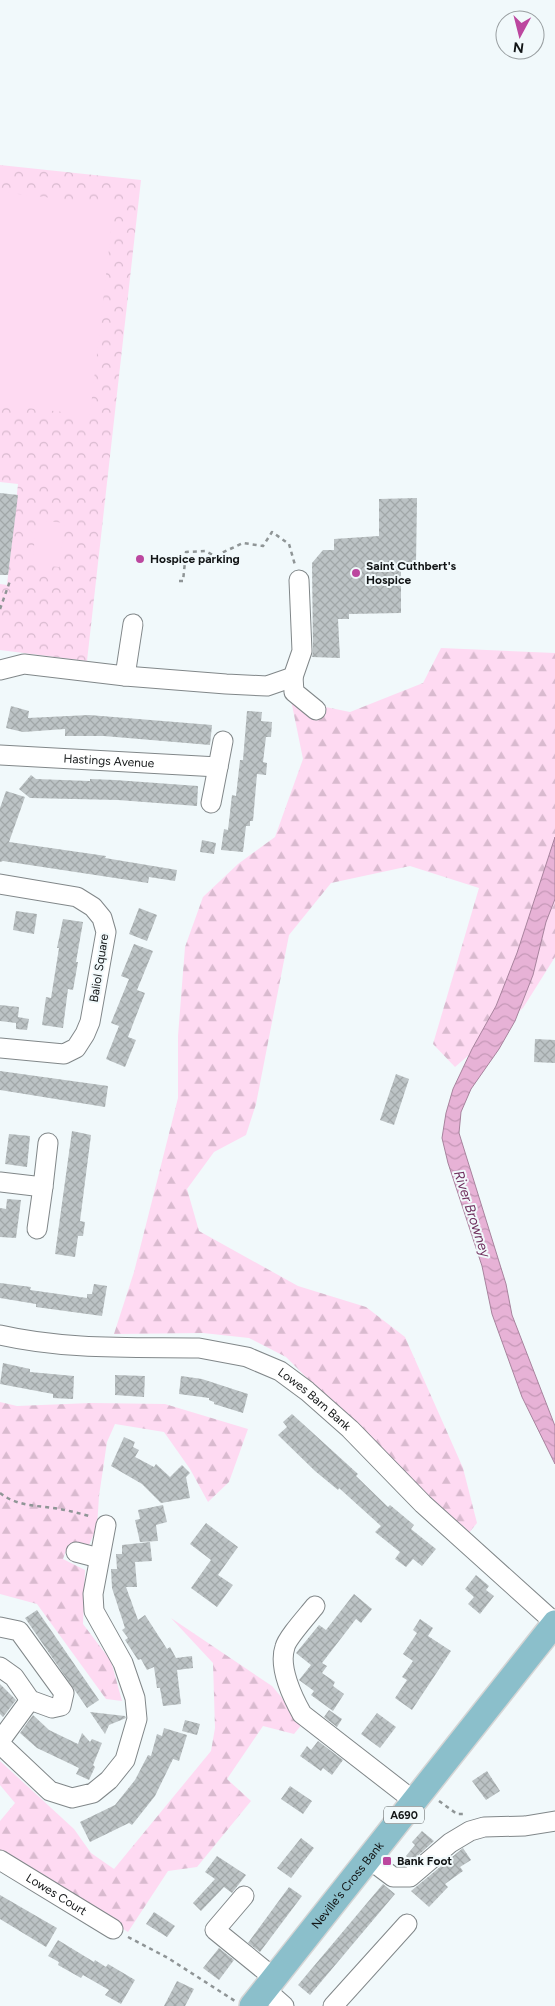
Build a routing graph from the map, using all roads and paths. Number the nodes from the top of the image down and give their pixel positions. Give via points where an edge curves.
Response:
1 (299, 580) joint
2 (10, 581) dead end
3 (179, 581) dead end
4 (0, 608) edge
5 (134, 624) dead end
6 (0, 670) edge
7 (124, 676) junction
8 (293, 677) junction
9 (316, 710) dead end
10 (223, 741) dead end
11 (0, 755) edge
12 (218, 767) junction
13 (211, 803) dead end
14 (0, 884) edge
15 (0, 1048) edge
16 (48, 1143) dead end
17 (0, 1182) edge
18 (43, 1187) junction
19 (37, 1229) dead end
20 (0, 1335) edge
21 (0, 1493) edge
22 (106, 1525) joint
23 (76, 1552) dead end
24 (99, 1558) junction
25 (315, 1606) dead end
26 (555, 1623) edge
27 (0, 1626) edge
28 (0, 1667) edge
29 (30, 1700) junction
30 (0, 1742) edge
31 (419, 1795) junction
32 (465, 1814) dead end
33 (555, 1821) edge
34 (369, 1858) junction
35 (0, 1860) edge
36 (244, 1896) dead end
37 (407, 1924) dead end
38 (113, 1929) joint
39 (264, 1991) edge
40 (242, 2006) edge
41 (284, 2006) edge
42 (333, 2006) edge

1 - 3 path via 289,544 272,532 263,546 242,543 215,556 204,551 186,552 183,581
1 - 8 street via 302,651
2 - 4 path
5 - 7 street
6 - 7 street via 24,664
7 - 8 street via 267,686
8 - 9 street via 294,692
10 - 12 street
11 - 12 street, Hastings Avenue
12 - 13 street
14 - 15 street, Baliol Square via 77,897 93,907 102,918 106,932 90,1022 76,1048 64,1054
16 - 18 street
17 - 18 street
18 - 19 street
20 - 26 street, Lowes Barn Bank via 66,1346 216,1350 247,1357 280,1371 350,1429 423,1504
21 - 22 path via 9,1500 28,1506 94,1517
22 - 24 street
23 - 24 street
24 - 30 street via 93,1594 94,1611 124,1663 138,1719 125,1760 93,1793 72,1798 50,1791
25 - 31 street via 285,1647 291,1695 302,1714
26 - 31 main road, Neville's Cross Bank / A690
27 - 29 street via 19,1630 64,1694 62,1706 52,1708
28 - 29 street via 14,1677
29 - 30 street
31 - 32 path via 457,1814
31 - 34 main road, Neville's Cross Bank / A690
33 - 34 street via 470,1831 450,1843 410,1877 394,1877
34 - 39 main road, Neville's Cross Bank / A690
35 - 38 street, Lowes Court
36 - 39 street via 215,1930
37 - 42 street
38 - 40 path via 168,1958
39 - 41 street

